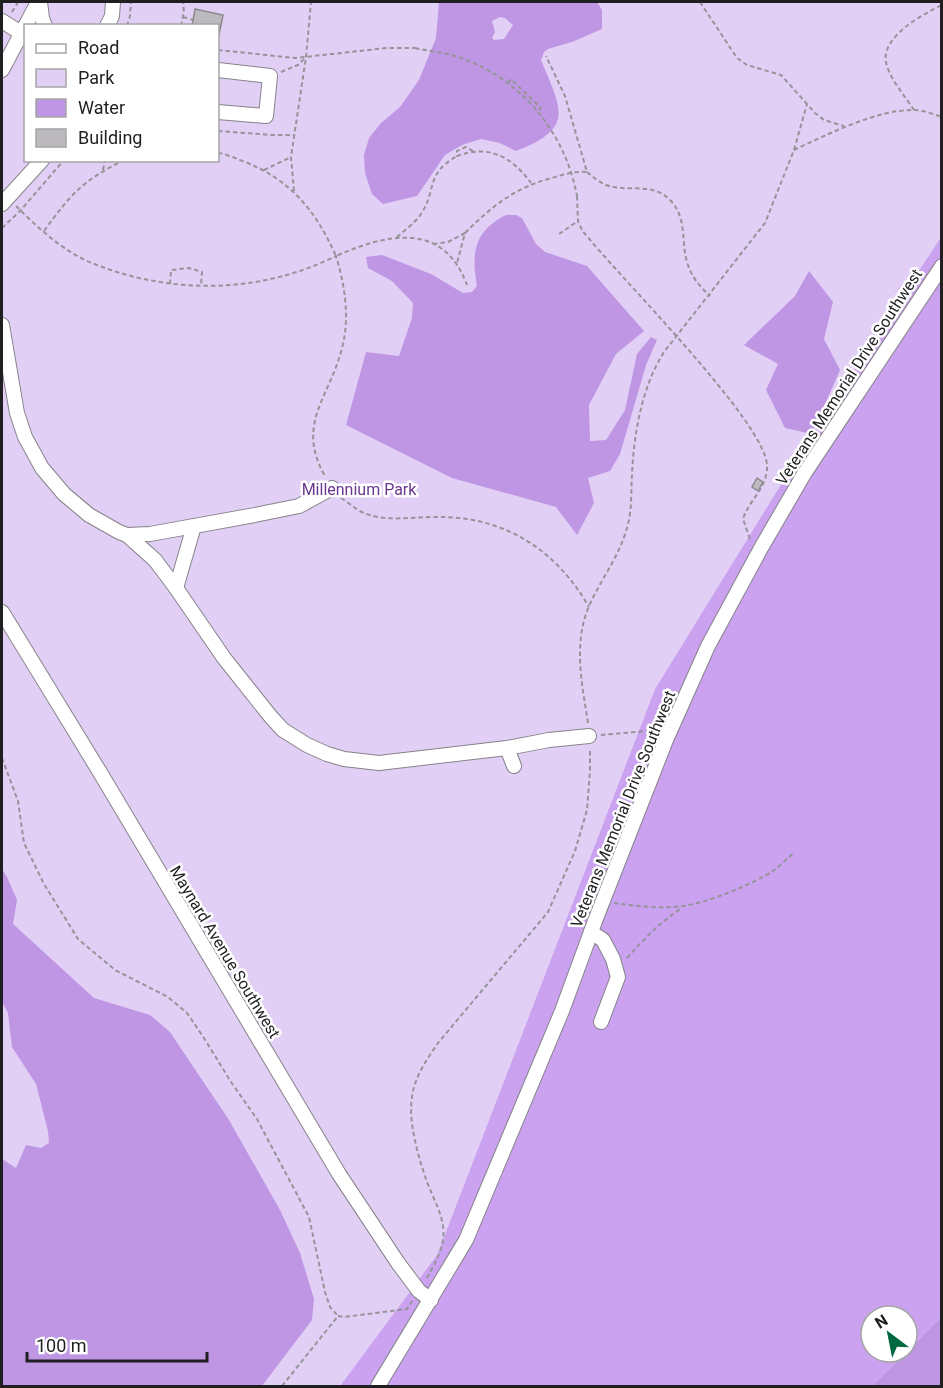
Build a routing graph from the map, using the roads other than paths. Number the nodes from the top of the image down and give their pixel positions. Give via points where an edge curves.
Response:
1 (39, 2) edge
2 (112, 2) edge
3 (2, 21) edge
4 (109, 23) edge
5 (26, 24) edge
6 (44, 24) edge
7 (24, 28) edge
8 (21, 33) junction
9 (2, 70) edge
10 (219, 70) edge
11 (219, 112) edge
12 (40, 162) edge
13 (5, 201) edge
14 (942, 266) edge
15 (2, 325) edge
16 (332, 488) road end
17 (194, 526) junction
18 (127, 535) junction
19 (176, 588) junction
20 (2, 612) edge
21 (589, 735) road end
22 (507, 748) junction
23 (514, 766) dead end
24 (591, 932) junction
25 (601, 1022) dead end
26 (431, 1300) junction
27 (378, 1386) edge

1 - 5 street
1 - 6 street
2 - 4 street
3 - 8 street
7 - 8 street
8 - 9 street
10 - 11 street via 270,76 266,116
12 - 13 street
14 - 24 street, Veterans Memorial Drive Southwest via 804,474 708,646
15 - 18 street via 17,413 42,468 89,515
16 - 17 street via 299,506
17 - 18 street
17 - 19 street
18 - 19 street via 159,565
19 - 22 street via 271,717 307,745 344,759 379,763
20 - 26 street, Maynard Avenue Southwest via 339,1174 398,1263
21 - 22 street
22 - 23 street
24 - 25 street via 603,940 618,977
24 - 26 street, Veterans Memorial Drive Southwest via 466,1240
26 - 27 street, Veterans Memorial Drive Southwest

